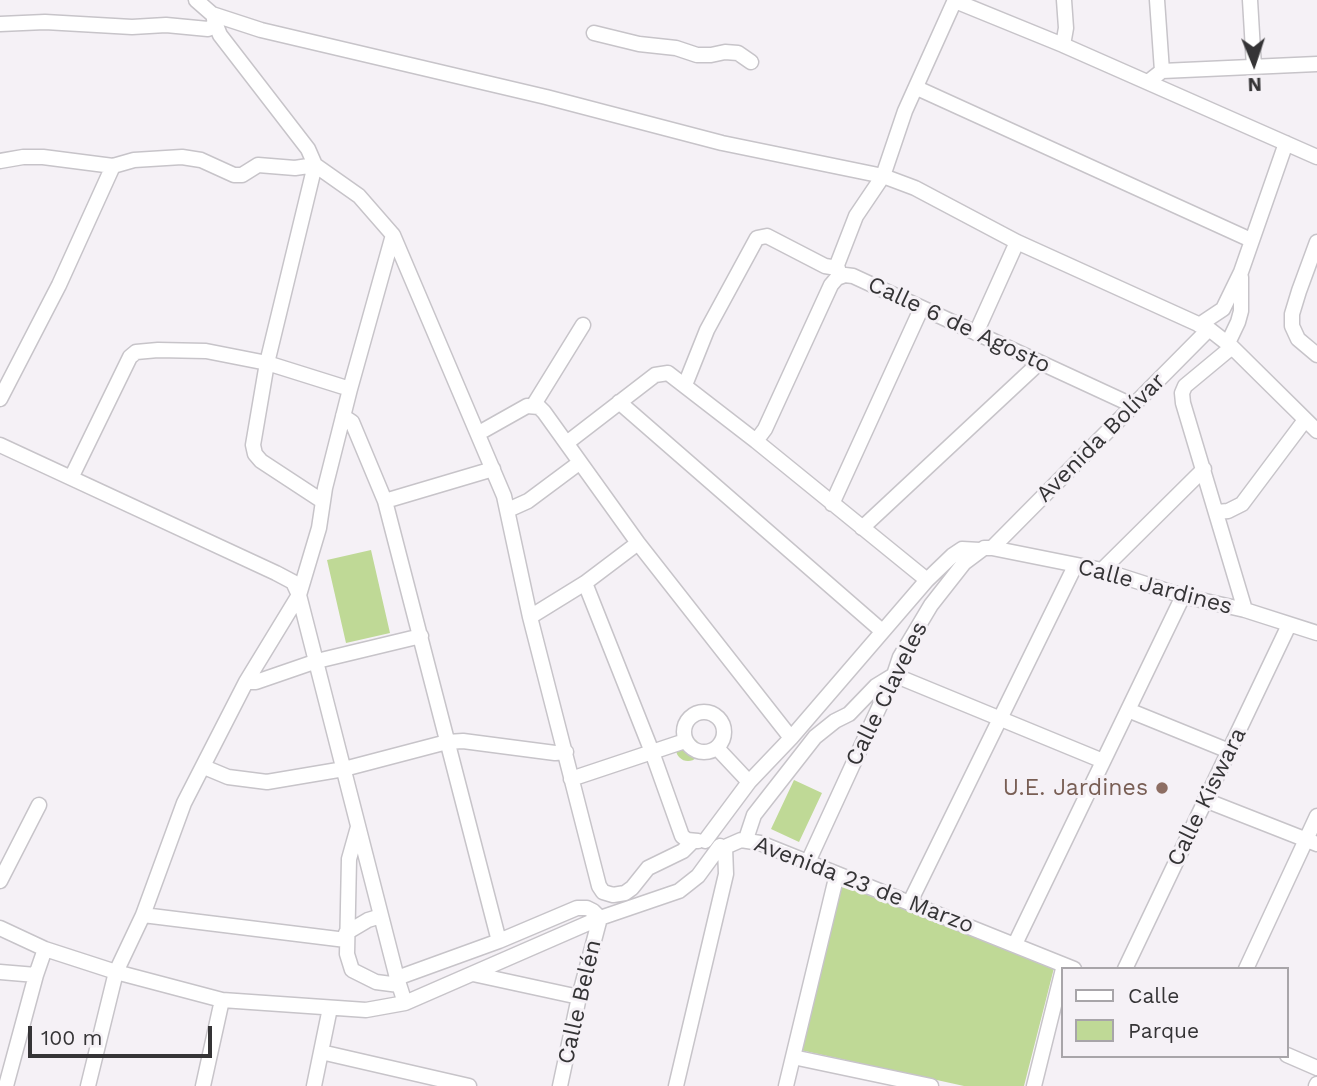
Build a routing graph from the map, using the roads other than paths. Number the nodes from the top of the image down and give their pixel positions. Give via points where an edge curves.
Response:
1 (197, 0) edge
2 (955, 0) edge
3 (1064, 0) edge
4 (1157, 0) edge
5 (1250, 0) edge
6 (214, 19) junction
7 (0, 24) edge
8 (594, 33) dead end
9 (1063, 45) junction
10 (751, 62) dead end
11 (1317, 64) edge
12 (1254, 67) junction
13 (1162, 71) junction
14 (1148, 82) junction
15 (917, 88) junction
16 (1286, 143) junction
17 (1317, 157) edge
18 (0, 161) edge
19 (315, 164) junction
20 (113, 166) junction
21 (883, 176) junction
22 (393, 235) junction
23 (1251, 240) junction
24 (1017, 242) junction
25 (1317, 242) edge
26 (839, 272) junction
27 (1241, 272) junction
28 (921, 309) junction
29 (583, 325) dead end
30 (1204, 327) junction
31 (976, 333) junction
32 (1230, 345) junction
33 (1317, 355) edge
34 (267, 363) junction
35 (1039, 363) junction
36 (685, 385) junction
37 (350, 389) junction
38 (0, 399) edge
39 (619, 402) junction
40 (1132, 405) junction
41 (533, 406) junction
42 (344, 416) junction
43 (1305, 420) junction
44 (1317, 431) edge
45 (479, 433) junction
46 (756, 441) junction
47 (568, 442) junction
48 (0, 445) edge
49 (579, 463) junction
50 (493, 469) junction
51 (1204, 469) junction
52 (72, 477) junction
53 (323, 501) junction
54 (385, 501) junction
55 (832, 504) junction
56 (508, 510) junction
57 (1217, 512) junction
58 (862, 528) junction
59 (638, 543) junction
60 (986, 549) junction
61 (1075, 566) junction
62 (1102, 570) junction
63 (927, 580) junction
64 (585, 583) junction
65 (299, 595) junction
66 (1183, 596) junction
67 (1245, 610) junction
68 (530, 617) junction
69 (1289, 625) junction
70 (882, 631) junction
71 (1317, 633) edge
72 (421, 636) junction
73 (317, 661) junction
74 (894, 675) junction
75 (246, 682) junction
76 (820, 702) junction
77 (1128, 710) junction
78 (1000, 720) junction
79 (835, 721) junction
80 (791, 738) junction
81 (685, 741) junction
82 (447, 742) junction
83 (717, 748) junction
84 (1229, 751) junction
85 (566, 752) junction
86 (652, 752) junction
87 (1103, 761) junction
88 (204, 767) junction
89 (344, 769) junction
90 (571, 779) junction
91 (749, 782) junction
92 (1205, 800) junction
93 (39, 805) dead end
94 (1317, 816) edge
95 (358, 826) junction
96 (746, 839) junction
97 (699, 841) junction
98 (1312, 842) edge
99 (722, 846) junction
100 (808, 862) junction
101 (837, 874) junction
102 (0, 881) edge
103 (910, 902) junction
104 (143, 915) junction
105 (381, 916) junction
106 (600, 918) junction
107 (0, 928) edge
108 (346, 937) junction
109 (499, 942) junction
110 (1015, 944) junction
111 (45, 949) junction
112 (1069, 967) edge
113 (1126, 967) edge
114 (1247, 967) edge
115 (0, 972) edge
116 (116, 972) junction
117 (473, 974) junction
118 (36, 975) junction
119 (398, 982) junction
120 (1062, 991) edge
121 (579, 997) junction
122 (222, 1000) junction
123 (405, 1003) junction
124 (330, 1008) junction
125 (321, 1052) junction
126 (1289, 1056) edge
127 (793, 1057) junction
128 (1317, 1068) edge
129 (6, 1086) edge
130 (88, 1086) edge
131 (204, 1086) edge
132 (314, 1086) edge
133 (469, 1086) edge
134 (560, 1086) edge
135 (676, 1086) edge
136 (786, 1086) edge
137 (931, 1086) edge
138 (1034, 1086) edge

1 - 6 street
2 - 9 street
2 - 15 street
3 - 9 street
4 - 13 street
5 - 12 street
6 - 7 street via 208,29
6 - 19 street via 220,35
6 - 21 street via 722,144
8 - 10 street via 697,55 738,53
9 - 14 street
11 - 12 street
12 - 13 street
13 - 14 street
14 - 16 street
15 - 21 street
15 - 23 street
16 - 17 street
16 - 23 street
18 - 20 street via 43,157
19 - 20 street via 295,168 258,165 234,176 201,160 182,157
19 - 22 street via 359,196
19 - 34 street
20 - 38 street
21 - 24 street
21 - 26 street via 856,216
22 - 37 street
22 - 45 street
23 - 27 street
24 - 30 street
24 - 31 street
25 - 33 street via 1292,326 1298,339
26 - 28 street, Calle 6 de Agosto
26 - 36 street via 766,236 757,239 707,330
26 - 46 street, Calle 6 de Agosto
27 - 30 street, Avenida Bolívar via 1223,309
27 - 32 street via 1241,311
28 - 31 street, Calle 6 de Agosto
28 - 55 street
29 - 41 street
30 - 32 street
30 - 40 street, Avenida Bolívar
31 - 35 street, Calle 6 de Agosto
32 - 43 street
32 - 51 street via 1182,393
34 - 37 street
34 - 52 street via 206,351 135,352
34 - 53 street via 253,441 255,454
35 - 40 street, Calle 6 de Agosto
35 - 58 street
36 - 39 street via 659,373
36 - 46 street
37 - 42 street
39 - 47 street
39 - 70 street
40 - 60 street, Avenida Bolívar
41 - 45 street
41 - 47 street via 544,412
42 - 53 street
42 - 54 street via 352,422
43 - 44 street
43 - 57 street via 1242,504
45 - 50 street
46 - 55 street
47 - 49 street
48 - 52 street
49 - 56 street via 528,501
49 - 59 street
50 - 54 street
50 - 56 street
51 - 57 street
51 - 62 street
52 - 65 street via 276,573 293,582
53 - 65 street
54 - 72 street
55 - 58 street
56 - 68 street
57 - 67 street
58 - 63 street
59 - 64 street
59 - 80 street
60 - 61 street, Calle Jardines
60 - 63 street via 962,549
60 - 74 street, Calle Claveles via 964,563 931,605
61 - 62 street, Calle Jardines
61 - 78 street
62 - 66 street, Calle Jardines
63 - 70 street
64 - 68 street
64 - 86 street
65 - 73 street
65 - 75 street
66 - 67 street, Calle Jardines
66 - 77 street
67 - 69 street, Calle Jardines
68 - 85 street
69 - 71 street, Calle Jardines
69 - 84 street, Calle Kiswara
70 - 76 street
72 - 73 street
72 - 82 street
73 - 75 street
73 - 89 street
74 - 78 street
74 - 79 street
74 - 100 street, Calle Claveles
75 - 88 street
76 - 79 street
76 - 80 street
77 - 84 street
77 - 87 street
78 - 87 street
78 - 103 street
79 - 96 street via 815,737 754,815
80 - 91 street
81 - 83 street via 699,753
81 - 83 street via 686,722 704,712 717,717 724,729
81 - 86 street
82 - 85 street
82 - 89 street
82 - 109 street
83 - 91 street
84 - 92 street, Calle Kiswara
85 - 90 street
86 - 90 street
86 - 97 street via 682,836
87 - 110 street
88 - 89 street via 228,778 267,782
88 - 104 street via 184,803
89 - 95 street
90 - 97 street via 603,892 625,893 648,868
91 - 97 street
92 - 98 street
92 - 113 street, Calle Kiswara
93 - 102 street
94 - 98 street
95 - 105 street
95 - 108 street via 349,859
96 - 99 street, Avenida 23 de Marzo
96 - 100 street, Avenida 23 de Marzo
97 - 99 street
98 - 114 street
99 - 106 street via 685,887
99 - 135 street, Avenida 23 de Marzo via 726,874
100 - 101 street, Avenida 23 de Marzo
101 - 103 street, Avenida 23 de Marzo
101 - 127 street
103 - 110 street, Avenida 23 de Marzo
104 - 108 street
104 - 116 street
105 - 108 street
105 - 119 street
106 - 109 street via 587,908 577,908
106 - 117 street
106 - 121 street, Calle Belén
107 - 111 street
108 - 119 street via 352,970 376,982
109 - 119 street
110 - 112 street, Avenida 23 de Marzo
111 - 116 street
111 - 118 street
115 - 118 street
116 - 122 street
116 - 130 street
117 - 121 street
117 - 123 street
118 - 129 street
119 - 123 street
120 - 138 street
121 - 134 street, Calle Belén
122 - 124 street
122 - 131 street
123 - 124 street via 366,1010
124 - 125 street
125 - 132 street
125 - 133 street
126 - 128 street
127 - 136 street
127 - 137 street

